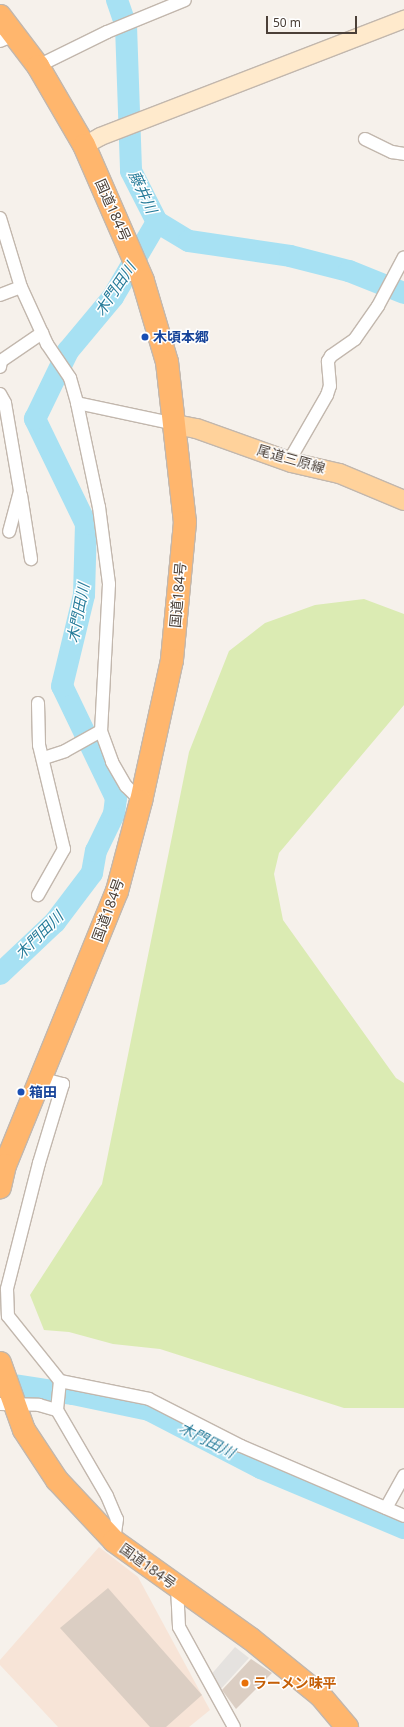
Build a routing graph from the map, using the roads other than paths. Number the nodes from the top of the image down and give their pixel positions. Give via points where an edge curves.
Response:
1 (185, 0) edge
2 (0, 16) edge
3 (404, 20) edge
4 (8, 38) edge
5 (38, 66) junction
6 (365, 139) dead end
7 (92, 140) junction
8 (404, 154) edge
9 (0, 218) edge
10 (403, 261) edge
11 (21, 287) junction
12 (0, 295) edge
13 (42, 333) junction
14 (0, 367) edge
15 (0, 394) edge
16 (77, 403) junction
17 (176, 424) junction
18 (291, 462) junction
19 (20, 491) junction
20 (404, 500) edge
21 (9, 532) dead end
22 (31, 560) dead end
23 (38, 703) dead end
24 (101, 732) junction
25 (44, 758) junction
26 (141, 801) junction
27 (38, 895) dead end
28 (40, 1078) junction
29 (2, 1165) edge
30 (0, 1187) edge
31 (1, 1365) edge
32 (60, 1381) junction
33 (8, 1403) edge
34 (58, 1410) junction
35 (404, 1476) edge
36 (386, 1508) junction
37 (404, 1516) edge
38 (114, 1541) junction
39 (177, 1587) junction
40 (234, 1727) edge
41 (347, 1727) edge

1 - 5 street via 107,32
2 - 4 highway, 国道184号
3 - 7 street
4 - 5 highway, 国道184号
5 - 7 highway, 国道184号
6 - 8 street via 392,152
7 - 17 highway, 国道184号 via 143,281 167,362
9 - 11 street
10 - 18 street via 378,306 355,339 328,361 330,386 327,395 293,454
11 - 12 street
11 - 13 street
13 - 14 street via 1,361
13 - 16 street via 70,378
15 - 19 street via 5,403
16 - 17 street
16 - 24 street via 99,507 109,584
17 - 18 main road, 尾道三原線 via 196,428
17 - 26 highway, 国道184号 via 185,522 172,660
18 - 20 main road, 尾道三原線 via 339,473
19 - 21 street
19 - 22 street
23 - 25 street via 39,745
24 - 25 street via 65,751
24 - 26 street via 112,762 126,786
25 - 27 street via 64,849
26 - 28 highway, 国道184号 via 117,891
28 - 29 highway, 国道184号
28 - 32 street via 63,1084 39,1162 7,1289 8,1316
29 - 30 highway, 国道184号
31 - 33 highway, 国道184号
32 - 34 street
32 - 36 street via 149,1399 241,1446
33 - 34 street via 39,1405
33 - 38 highway, 国道184号 via 57,1480
34 - 38 street via 107,1496 117,1519
35 - 36 street
36 - 37 street
38 - 39 highway, 国道184号
39 - 40 street via 179,1627
39 - 41 highway, 国道184号 via 251,1639 320,1695

